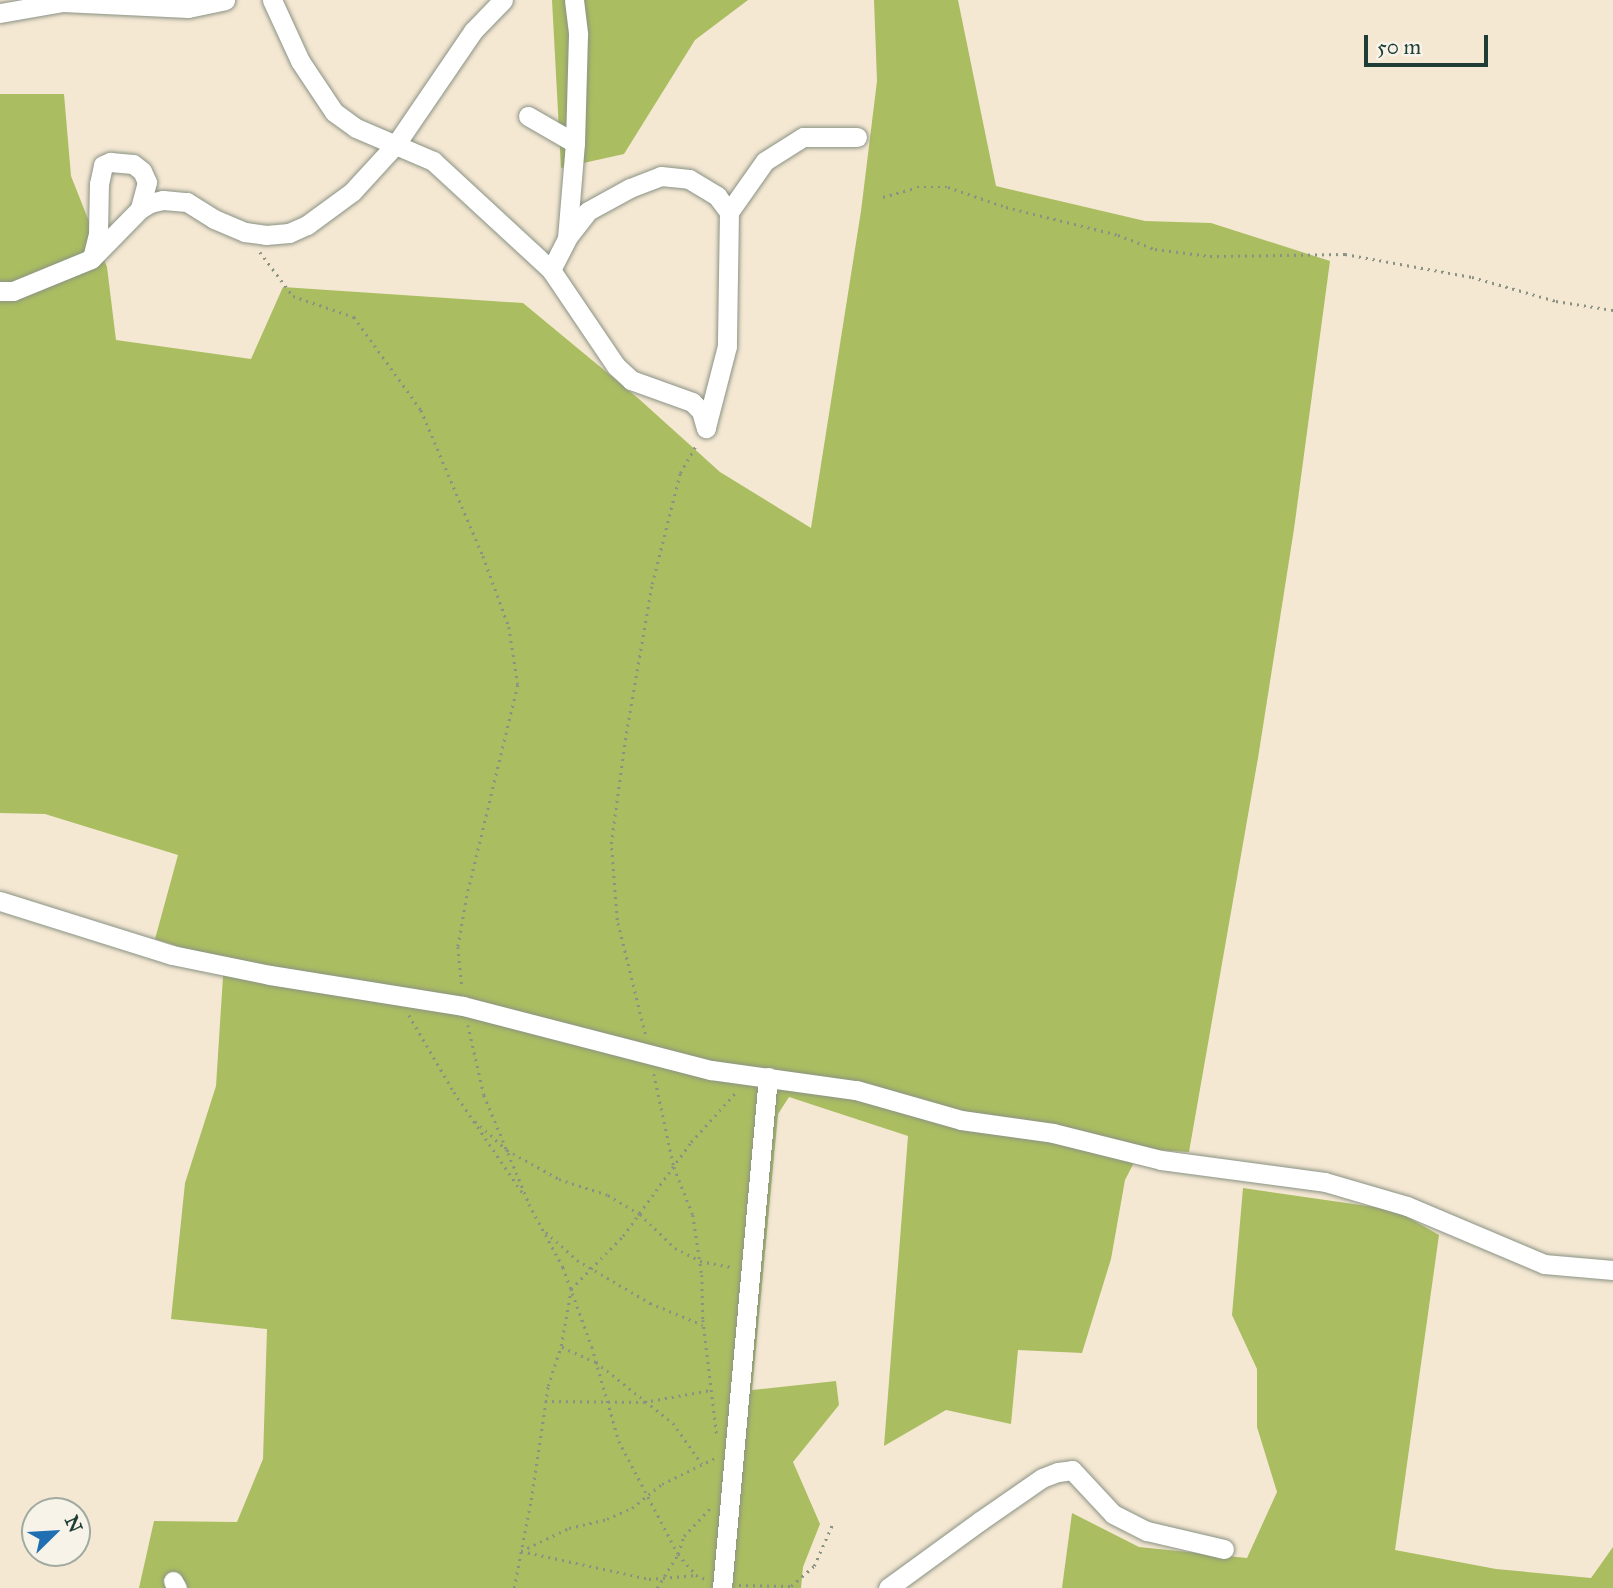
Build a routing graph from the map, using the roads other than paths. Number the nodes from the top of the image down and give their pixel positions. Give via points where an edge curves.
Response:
1 (225, 0) edge
2 (272, 0) edge
3 (503, 0) edge
4 (574, 0) edge
5 (0, 13) edge
6 (528, 116) dead end
7 (857, 136) dead end
8 (575, 143) junction
9 (396, 144) junction
10 (140, 209) junction
11 (729, 212) junction
12 (567, 238) junction
13 (92, 259) junction
14 (551, 271) junction
15 (0, 291) edge
16 (0, 901) edge
17 (759, 1076) junction
18 (1613, 1269) edge
19 (1224, 1549) dead end
20 (722, 1586) edge
21 (888, 1588) edge

1 - 5 street via 188,8 64,2
2 - 9 street via 300,61 334,112 356,128
3 - 9 street via 473,32
4 - 8 street via 578,35
6 - 8 street
7 - 11 street via 803,137 765,161
8 - 12 street
9 - 10 street via 352,192 289,233 245,232 177,200
9 - 14 street via 433,161
10 - 13 street
10 - 13 street via 147,182 142,171 133,164 103,165 99,234
11 - 12 street via 718,196 689,179 662,176 588,211
11 - 14 street via 727,346 706,428 701,411 692,402 631,380 616,366
12 - 14 street
13 - 15 street via 13,291
16 - 17 street via 172,955 463,1006 711,1070
17 - 18 street via 856,1090 961,1120 1053,1133 1161,1160 1325,1182 1407,1206 1544,1264
17 - 20 street via 749,1270
19 - 21 street via 1147,1531 1113,1514 1072,1470 1042,1478

